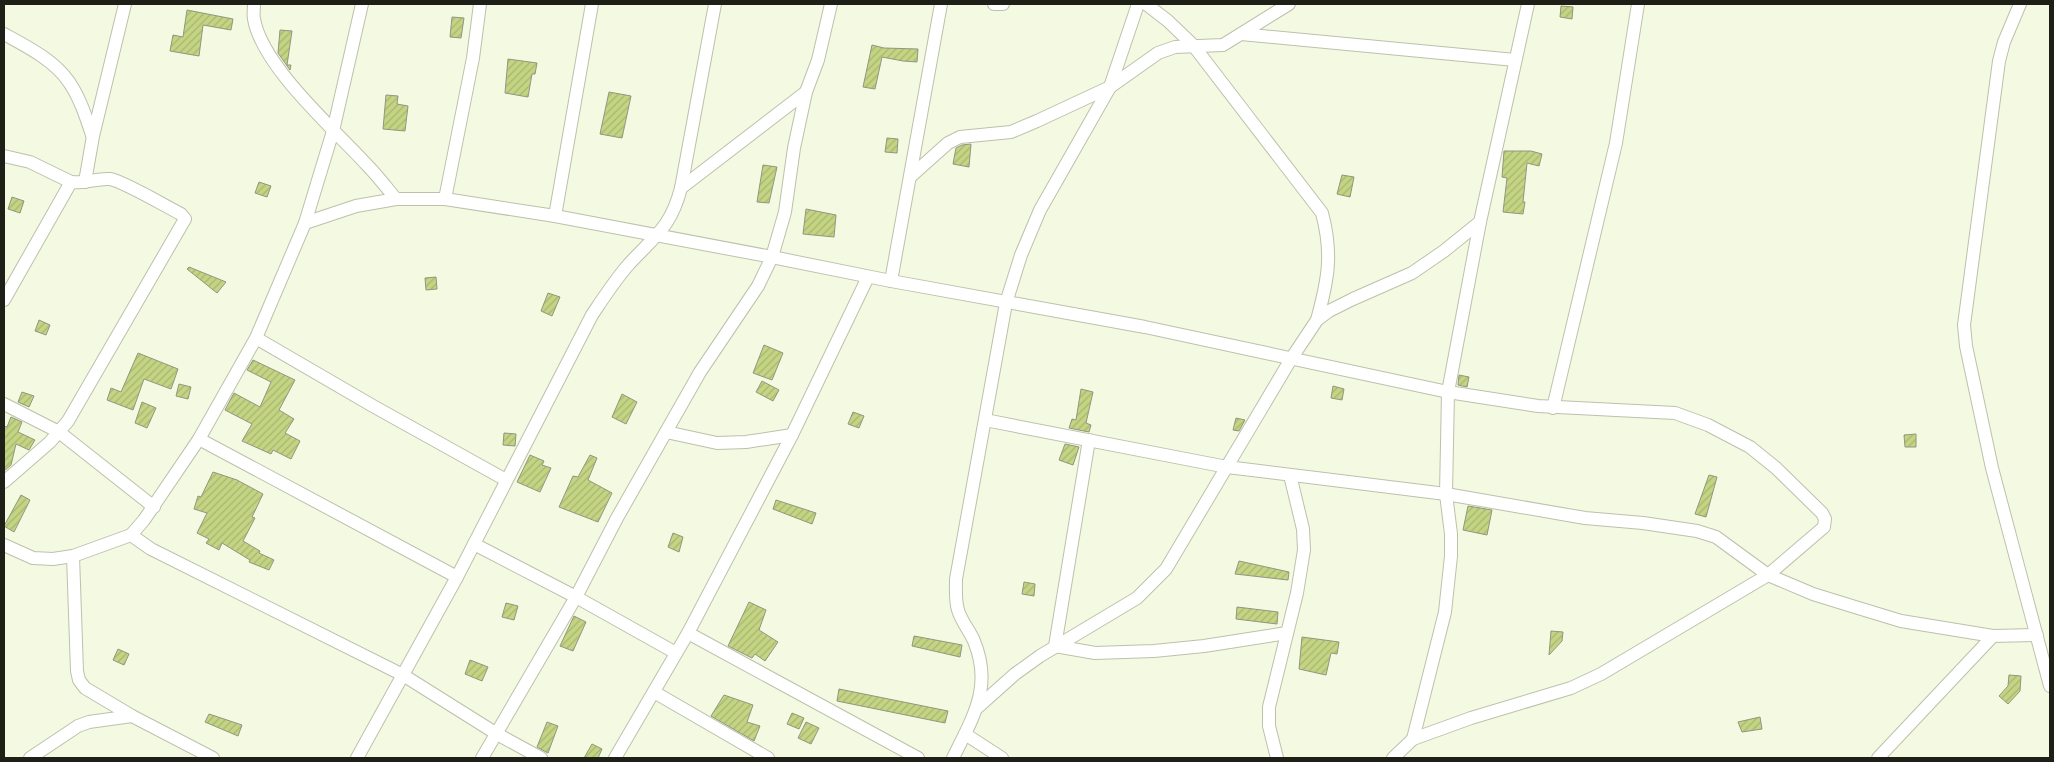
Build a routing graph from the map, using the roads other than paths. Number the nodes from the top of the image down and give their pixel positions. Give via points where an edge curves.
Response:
1 (125, 4) edge
2 (254, 4) edge
3 (362, 4) edge
4 (480, 4) edge
5 (592, 4) edge
6 (715, 4) edge
7 (831, 4) edge
8 (941, 4) edge
9 (994, 4) edge
10 (1002, 4) edge
11 (1138, 4) edge
12 (1146, 4) edge
13 (1289, 4) edge
14 (1528, 4) edge
15 (1638, 4) edge
16 (2020, 4) edge
17 (4, 34) edge
18 (1242, 34) junction
19 (1193, 45) junction
20 (1515, 60) junction
21 (1110, 86) junction
22 (806, 92) junction
23 (333, 131) junction
24 (93, 136) junction
25 (4, 156) edge
26 (910, 177) junction
27 (71, 182) junction
28 (85, 182) junction
29 (681, 188) junction
30 (396, 199) junction
31 (446, 199) junction
32 (554, 216) junction
33 (305, 222) junction
34 (1480, 222) junction
35 (658, 235) junction
36 (772, 257) junction
37 (868, 277) junction
38 (891, 281) junction
39 (4, 300) edge
40 (1006, 303) junction
41 (1318, 320) junction
42 (256, 338) junction
43 (1291, 360) junction
44 (1448, 392) junction
45 (4, 404) edge
46 (1553, 408) junction
47 (985, 420) junction
48 (59, 432) junction
49 (666, 432) junction
50 (792, 434) junction
51 (199, 438) junction
52 (1089, 440) junction
53 (1227, 467) junction
54 (1290, 475) junction
55 (506, 480) junction
56 (4, 482) edge
57 (1446, 494) junction
58 (154, 507) junction
59 (130, 535) junction
60 (474, 544) junction
61 (4, 545) edge
62 (73, 556) junction
63 (1768, 575) junction
64 (457, 577) junction
65 (576, 597) junction
66 (688, 633) junction
67 (1287, 633) junction
68 (2037, 635) junction
69 (1992, 636) junction
70 (1055, 646) junction
71 (676, 653) junction
72 (404, 676) junction
73 (2050, 686) edge
74 (654, 692) junction
75 (978, 707) junction
76 (132, 716) junction
77 (497, 734) junction
78 (964, 734) junction
79 (1414, 739) junction
80 (30, 758) edge
81 (213, 758) edge
82 (357, 758) edge
83 (482, 758) edge
84 (541, 758) edge
85 (615, 758) edge
86 (768, 758) edge
87 (918, 758) edge
88 (953, 758) edge
89 (1002, 758) edge
90 (1277, 758) edge
91 (1393, 758) edge
92 (1878, 758) edge

1 - 24 street
2 - 23 street via 259,34 275,64
3 - 23 street
4 - 31 street
5 - 32 street
6 - 29 street
7 - 22 street via 818,60
8 - 26 street
9 - 10 street
11 - 21 street
12 - 19 street
13 - 18 street
14 - 20 street
15 - 46 street via 1616,143
16 - 68 street via 1999,62 1964,325 1992,468
17 - 24 street via 58,70 80,103
18 - 19 street via 1223,45
18 - 20 street
19 - 21 street via 1175,47 1158,54
19 - 41 street via 1322,213 1330,257
20 - 34 street
21 - 26 street via 1011,132 960,137 948,143
21 - 40 street via 1040,210
22 - 29 street
22 - 36 street via 785,212
23 - 30 street via 367,164
23 - 33 street
24 - 28 street
25 - 27 street via 30,162
26 - 38 street
27 - 28 street
27 - 39 street
28 - 48 street via 115,180 185,219
29 - 35 street via 672,215
30 - 31 street
30 - 33 street via 356,206
31 - 32 street
32 - 35 street
33 - 42 street
34 - 41 street via 1412,273 1353,299
34 - 44 street
35 - 36 street
35 - 55 street via 629,265 592,315
36 - 37 street
36 - 49 street via 758,286 700,372
37 - 38 street
37 - 50 street
38 - 40 street
40 - 43 street via 1145,326
40 - 47 street
41 - 43 street
42 - 51 street
42 - 55 street
43 - 44 street
43 - 53 street
44 - 46 street
44 - 57 street
45 - 48 street
46 - 63 street via 1675,413 1708,424 1750,447 1776,468 1825,519 1824,527
47 - 52 street
47 - 75 street via 956,579 958,611 982,662
48 - 56 street
48 - 58 street
49 - 50 street via 717,443
49 - 65 street
50 - 66 street
51 - 58 street
51 - 64 street
52 - 53 street
52 - 70 street
53 - 54 street
53 - 70 street via 1166,569 1137,598
54 - 57 street
54 - 67 street via 1303,529 1304,550
55 - 60 street
57 - 63 street via 1585,518 1642,522 1697,531 1716,537
57 - 79 street via 1451,556 1445,612
58 - 59 street
59 - 62 street
59 - 72 street via 151,549
60 - 64 street
60 - 65 street
61 - 62 street via 33,558
62 - 76 street via 78,680 85,688
63 - 69 street via 1813,594 1901,621
63 - 79 street via 1601,674 1570,688
64 - 72 street
65 - 71 street
65 - 77 street
66 - 71 street
66 - 87 street
67 - 70 street via 1154,651 1095,652
67 - 90 street via 1269,707 1269,726
68 - 69 street
68 - 73 street
69 - 92 street
70 - 75 street via 1015,674
71 - 74 street
72 - 77 street
72 - 82 street
74 - 85 street
74 - 86 street
75 - 78 street
76 - 80 street via 78,726
76 - 81 street
77 - 83 street
77 - 84 street
78 - 88 street
78 - 89 street
79 - 91 street

